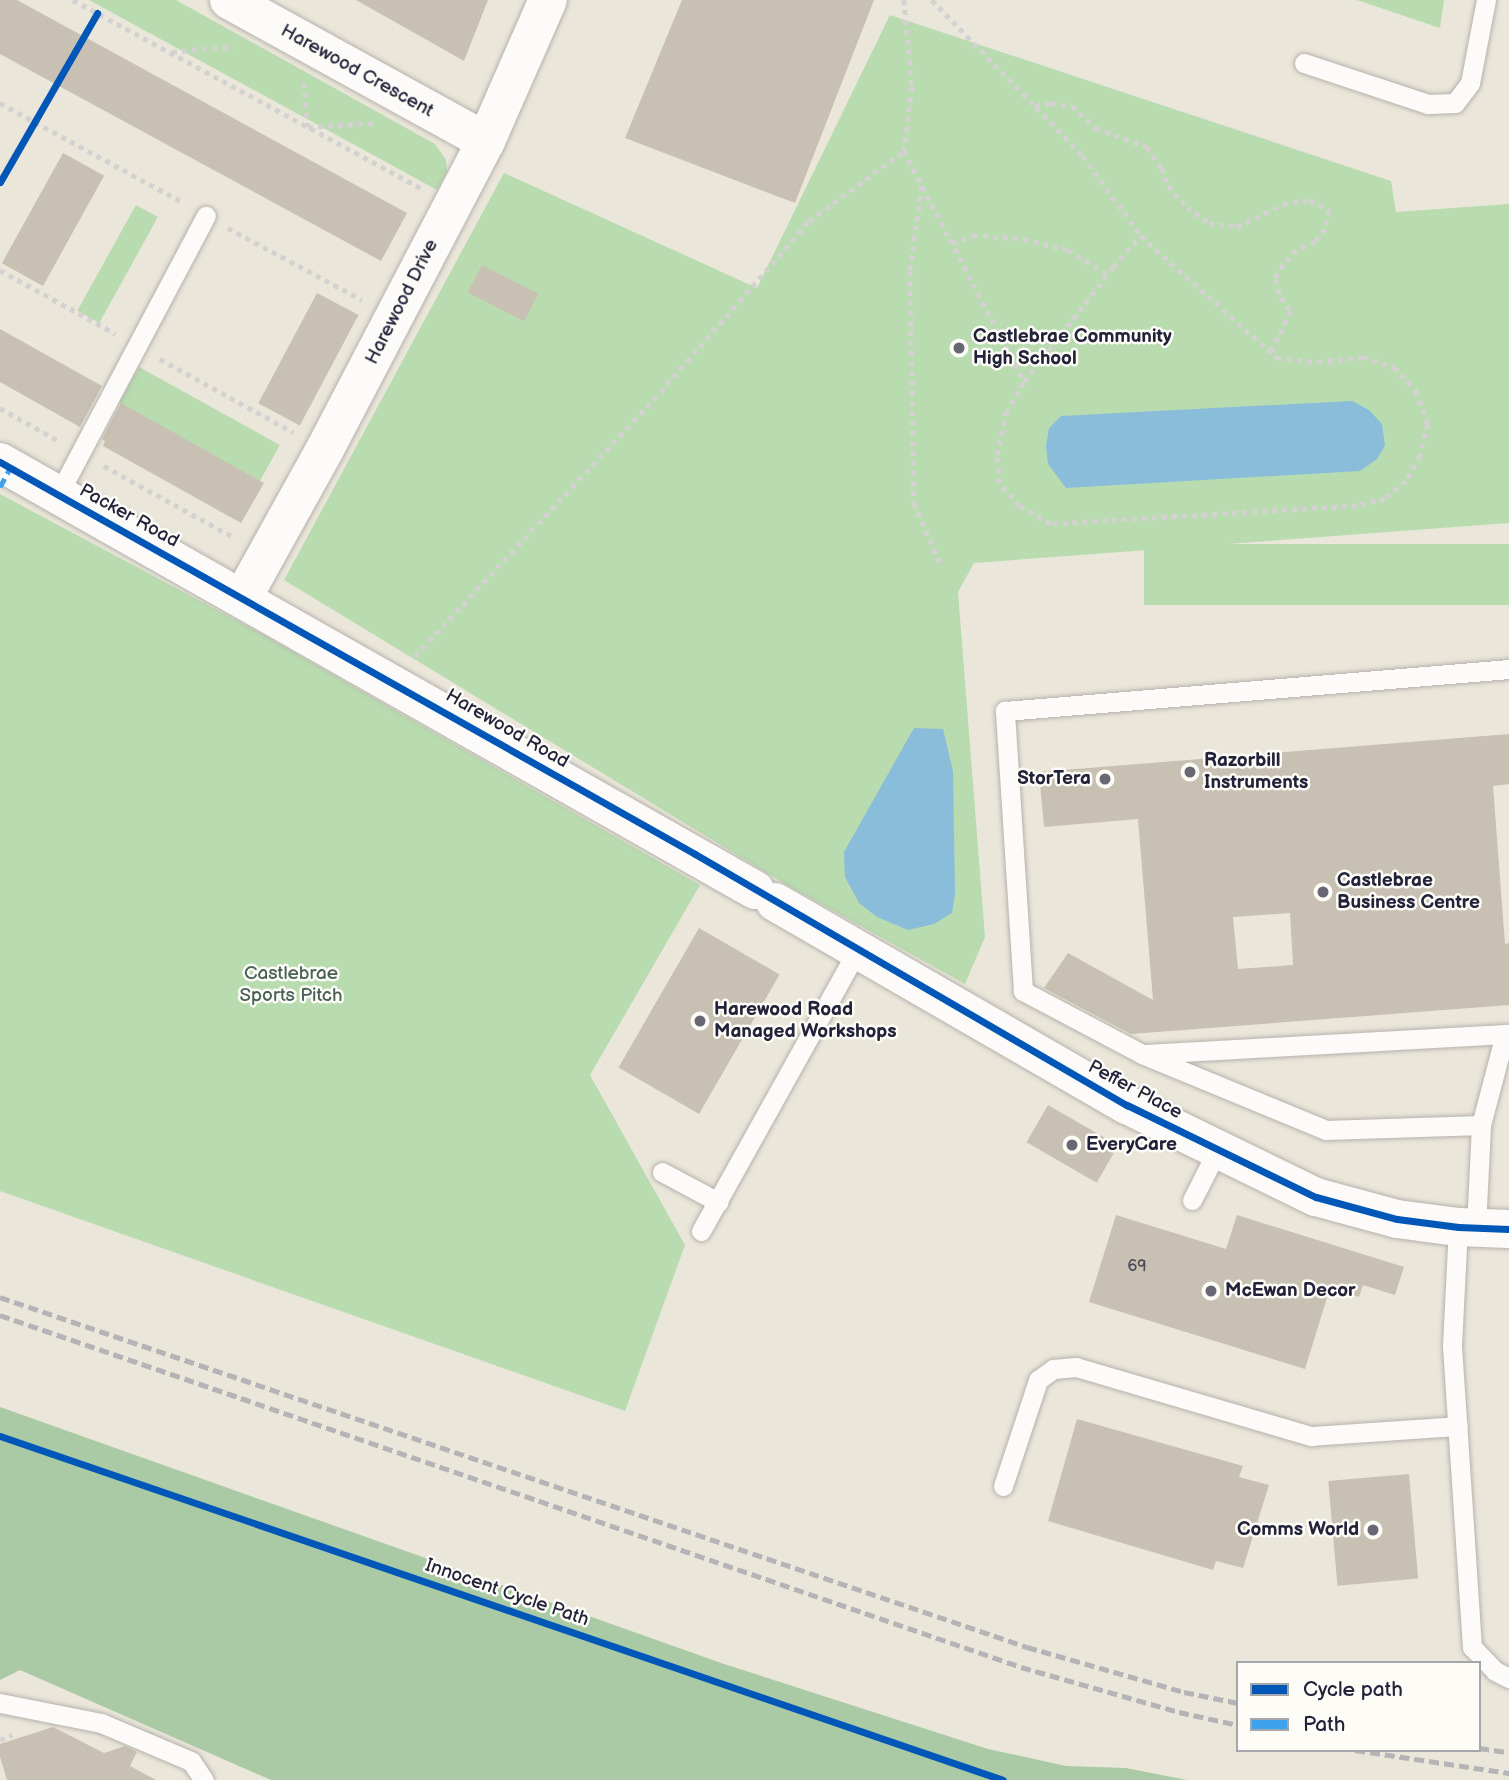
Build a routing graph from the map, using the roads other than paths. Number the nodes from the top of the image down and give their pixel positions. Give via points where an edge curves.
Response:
1 (229, 0) edge
2 (548, 0) edge
3 (1486, 0) edge
4 (1304, 63) dead end
5 (486, 141) junction
6 (206, 216) dead end
7 (0, 462) edge
8 (58, 495) junction
9 (243, 597) junction
10 (1509, 669) edge
11 (765, 896) joint
12 (857, 951) junction
13 (1507, 1034) edge
14 (1142, 1055) junction
15 (1481, 1125) junction
16 (1217, 1152) junction
17 (662, 1171) dead end
18 (1192, 1200) dead end
19 (718, 1202) junction
20 (1481, 1228) edge
21 (701, 1231) dead end
22 (1458, 1426) junction
23 (1003, 1486) dead end
24 (1509, 1678) edge
25 (0, 1703) edge
26 (204, 1780) edge

1 - 5 street, Harewood Crescent
2 - 5 street, Harewood Drive
3 - 4 lane via 1470,83 1455,103 1428,103
5 - 9 street, Harewood Drive
6 - 8 lane
7 - 8 street, Packer Road
8 - 9 street, Packer Road
9 - 11 street, Harewood Road
10 - 14 lane via 1005,711 1023,991
11 - 12 street, Peffer Place
12 - 16 street, Peffer Place
12 - 19 lane
13 - 14 lane
13 - 15 lane
14 - 15 lane via 1326,1130
15 - 20 lane
16 - 18 lane
16 - 20 street, Peffer Place via 1317,1197 1397,1219
17 - 19 lane
19 - 21 lane
20 - 22 lane via 1452,1346
22 - 23 lane via 1311,1436 1076,1367 1053,1369 1038,1380
22 - 24 lane via 1472,1647 1495,1671
25 - 26 lane via 102,1723 191,1761

